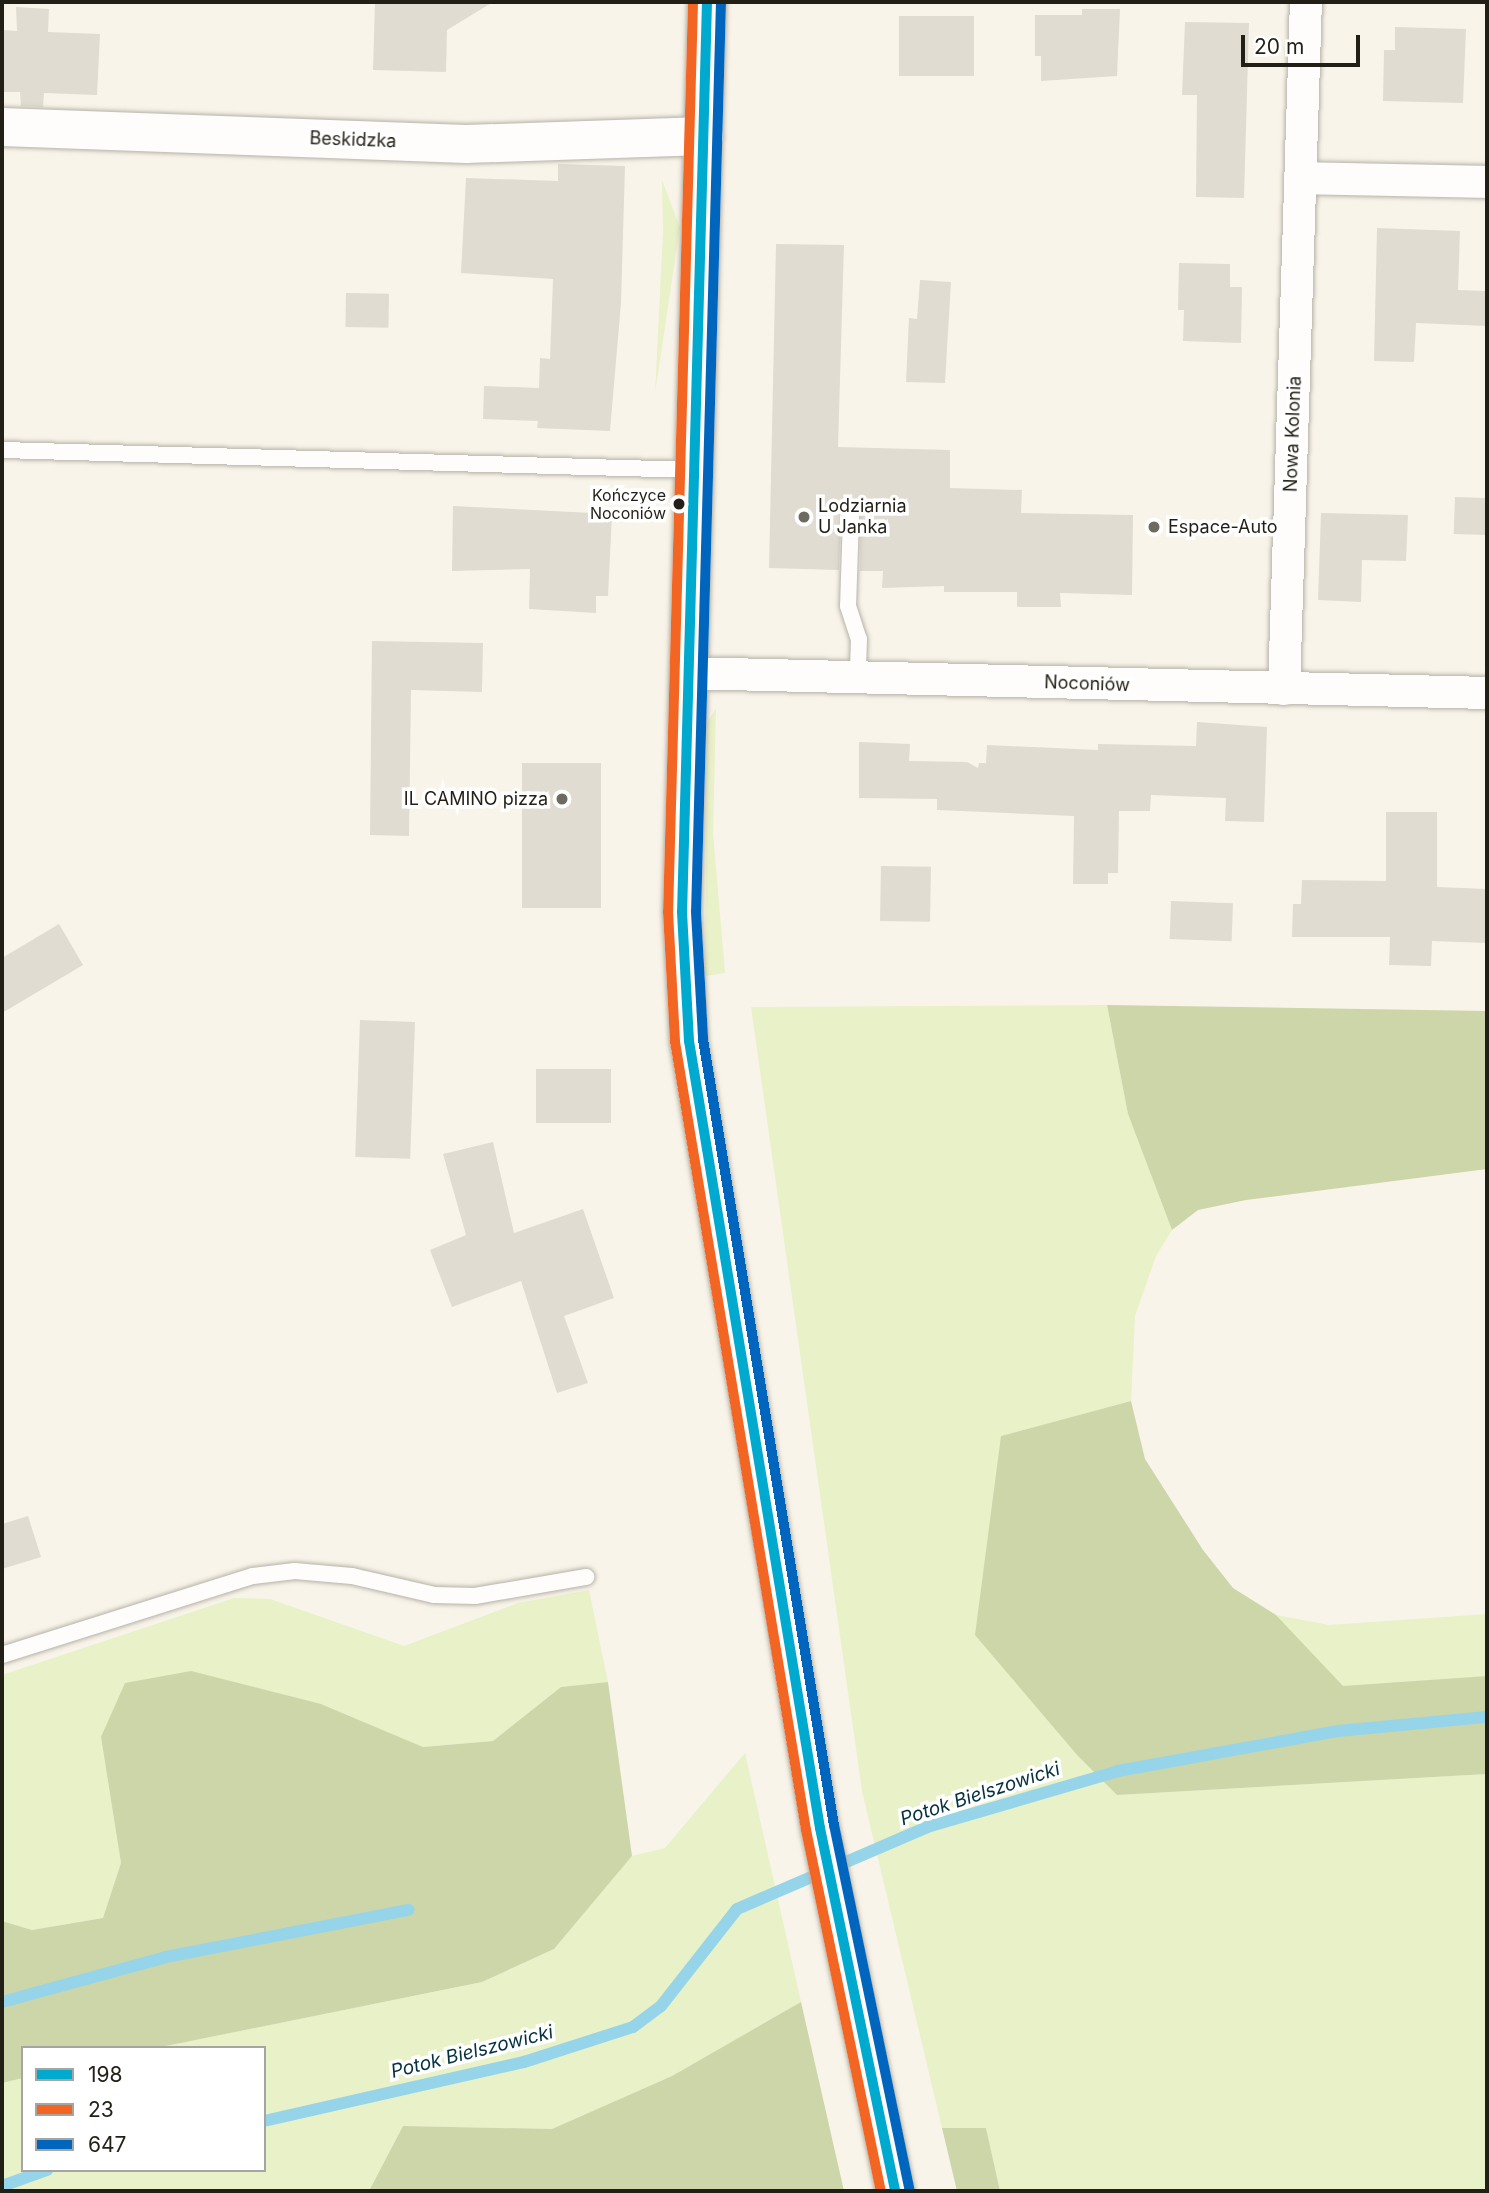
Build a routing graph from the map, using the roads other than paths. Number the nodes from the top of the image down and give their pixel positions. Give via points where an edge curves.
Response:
1 (707, 2) edge
2 (1306, 2) edge
3 (2, 127) edge
4 (704, 136) junction
5 (1300, 178) junction
6 (1487, 182) edge
7 (2, 450) edge
8 (693, 470) junction
9 (851, 517) dead end
10 (687, 673) junction
11 (858, 677) junction
12 (1284, 689) junction
13 (1487, 693) edge
14 (586, 1577) dead end
15 (2, 1655) edge
16 (895, 2191) edge

1 - 4 main road
2 - 5 street, Nowa Kolonia
3 - 4 main road, Beskidzka via 467,144
4 - 8 main road
5 - 6 street
5 - 12 street, Nowa Kolonia
7 - 8 lane
8 - 10 main road
9 - 11 lane via 848,606 859,639
10 - 11 street, Noconiów
10 - 16 main road via 682,912 689,1041 820,1828
11 - 12 street, Noconiów
12 - 13 street, Noconiów
14 - 15 lane via 475,1596 434,1595 352,1576 295,1571 253,1576

